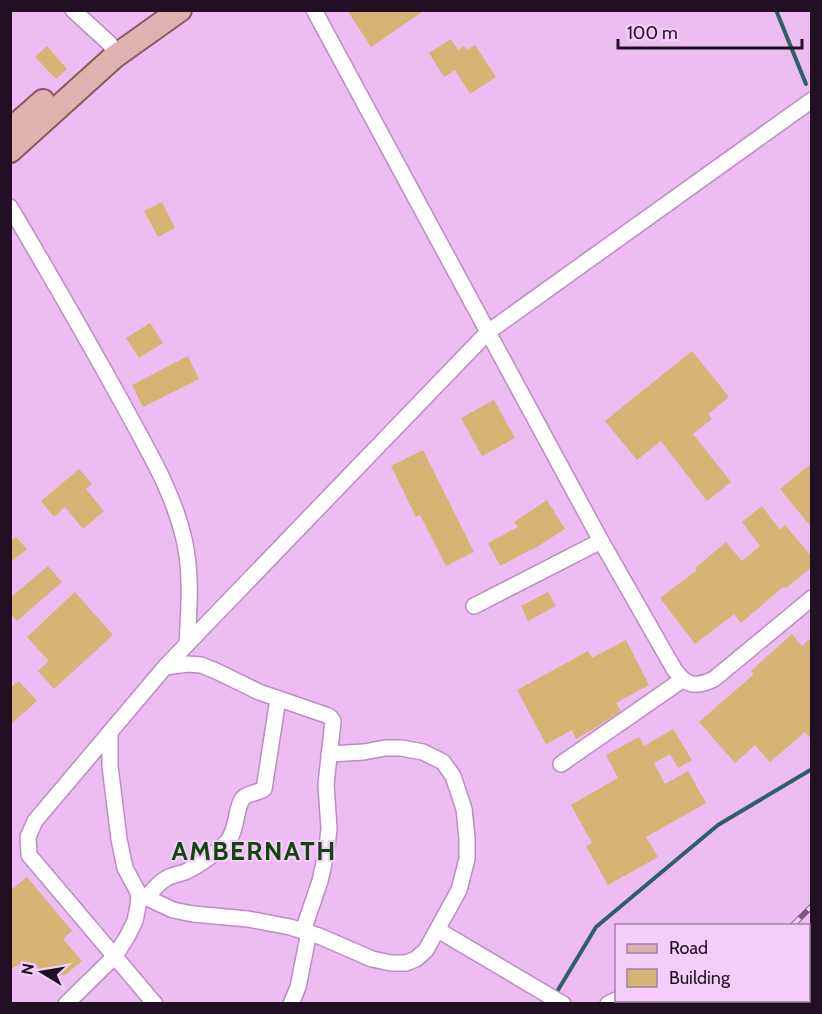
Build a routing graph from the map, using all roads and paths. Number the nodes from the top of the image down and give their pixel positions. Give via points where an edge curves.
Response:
1 (73, 10) edge
2 (154, 10) edge
3 (180, 10) edge
4 (314, 10) edge
5 (113, 49) junction
6 (812, 100) edge
7 (10, 130) edge
8 (10, 151) edge
9 (10, 207) edge
10 (488, 332) junction
11 (601, 541) junction
12 (812, 598) edge
13 (474, 606) dead end
14 (187, 644) junction
15 (165, 667) junction
16 (682, 680) junction
17 (278, 699) junction
18 (110, 733) junction
19 (329, 754) junction
20 (561, 764) dead end
21 (143, 895) junction
22 (438, 930) junction
23 (306, 931) junction
24 (114, 956) junction
25 (66, 1004) edge
26 (155, 1004) edge
27 (291, 1004) edge
28 (563, 1004) edge

1 - 5 street
2 - 5 main road
3 - 5 main road
4 - 10 street
5 - 7 main road
5 - 8 main road
6 - 10 street
9 - 14 street via 160,472 176,508 189,578
10 - 11 street
10 - 14 street
11 - 13 street
11 - 16 street
12 - 16 street via 714,679 704,684
14 - 15 street
15 - 17 street via 201,665
15 - 18 street
16 - 20 street
17 - 19 street via 330,717 333,725
17 - 21 street via 264,789 244,796 230,839 202,863 167,878
18 - 21 street via 119,839 125,868
18 - 24 street via 35,821 28,837 29,855
19 - 22 street via 401,748 423,752 443,762 453,776 464,809 467,859 459,890
19 - 23 street via 326,854
21 - 23 street via 193,914 248,919
21 - 24 street via 135,921
22 - 23 street via 426,950 406,963 372,959
22 - 28 street
23 - 27 street via 298,987
24 - 25 street
24 - 26 street

